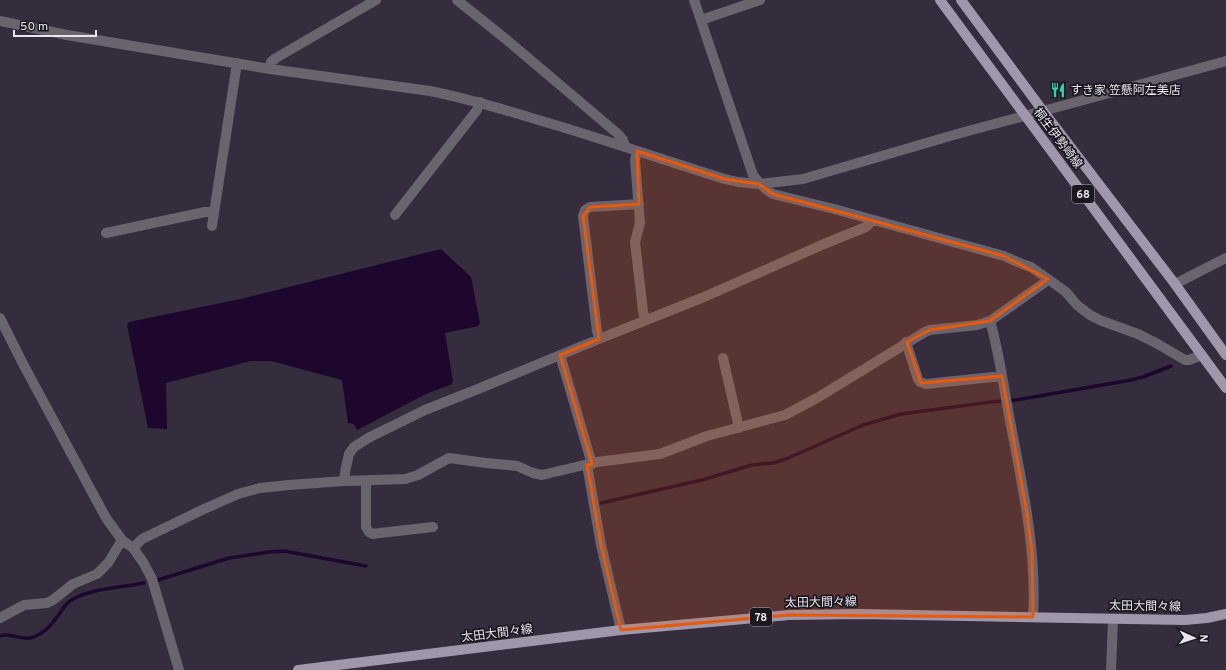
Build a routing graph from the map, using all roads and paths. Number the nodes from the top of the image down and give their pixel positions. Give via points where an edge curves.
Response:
1 (376, 0) edge
2 (457, 0) edge
3 (694, 0) edge
4 (760, 0) edge
5 (940, 0) edge
6 (961, 0) edge
7 (701, 20) junction
8 (0, 21) edge
9 (1226, 61) edge
10 (237, 63) junction
11 (270, 69) junction
12 (480, 102) junction
13 (1043, 111) junction
14 (1025, 116) junction
15 (625, 147) junction
16 (637, 151) junction
17 (759, 184) junction
18 (639, 204) junction
19 (214, 212) junction
20 (395, 215) dead end
21 (871, 220) junction
22 (212, 226) dead end
23 (106, 233) dead end
24 (1226, 258) edge
25 (1048, 279) junction
26 (1175, 284) junction
27 (0, 318) edge
28 (645, 320) junction
29 (990, 321) junction
30 (599, 339) junction
31 (906, 342) junction
32 (560, 355) junction
33 (1202, 355) junction
34 (1226, 355) edge
35 (722, 358) dead end
36 (1002, 376) junction
37 (1226, 388) edge
38 (739, 428) junction
39 (589, 464) junction
40 (344, 481) junction
41 (366, 481) junction
42 (432, 527) dead end
43 (122, 540) junction
44 (132, 548) junction
45 (1226, 614) edge
46 (1033, 617) junction
47 (0, 618) edge
48 (1113, 619) junction
49 (622, 630) junction
50 (179, 670) edge
51 (298, 670) edge
52 (1111, 670) edge

1 - 11 street via 276,58 271,62
2 - 15 street via 618,134
3 - 7 street
4 - 7 street
5 - 14 main road, 桐生伊勢崎線 / 68
6 - 13 main road, 桐生伊勢崎線 / 68
7 - 17 street via 753,175
8 - 10 street
9 - 13 street
10 - 11 street
10 - 19 street
11 - 12 street via 430,91
12 - 15 street
12 - 20 street via 477,110
13 - 14 street
13 - 26 main road, 桐生伊勢崎線 / 68
14 - 17 street via 803,179
14 - 33 main road, 桐生伊勢崎線 / 68
15 - 16 street
16 - 17 street via 725,179
16 - 18 street via 635,160
17 - 21 street via 773,194
18 - 28 street via 640,223 635,242
18 - 30 street via 590,207 585,210 583,216
19 - 22 street
19 - 23 street
21 - 25 street via 1004,256 1031,267
21 - 28 street via 866,227
24 - 26 street
25 - 29 street
25 - 33 street via 1066,292 1077,305 1102,321 1138,334 1185,360
26 - 34 main road, 桐生伊勢崎線 / 68
27 - 43 street via 106,518
28 - 30 street
29 - 31 street via 977,325 930,330
29 - 36 street
30 - 32 street
31 - 36 street via 922,384
31 - 38 street via 802,407 785,415
32 - 39 street
32 - 40 street via 425,410 358,444 349,454
33 - 37 main road, 桐生伊勢崎線 / 68
35 - 38 street
36 - 46 street via 1028,513 1032,552
38 - 39 street via 707,436 660,454
39 - 41 street via 542,475 517,466 449,458 413,478
39 - 49 street via 601,545
40 - 41 street
40 - 44 street via 260,488 238,494 142,539
41 - 42 street via 366,527 369,532 380,534
43 - 44 street
43 - 47 street via 108,563 96,574 73,584 47,603 24,605
44 - 50 street via 152,580
45 - 48 main road, 太田大間々線 / 78 via 1185,620
46 - 48 main road, 太田大間々線 / 78
46 - 49 main road, 太田大間々線 / 78 via 790,615
48 - 52 street
49 - 51 main road, 太田大間々線 / 78

